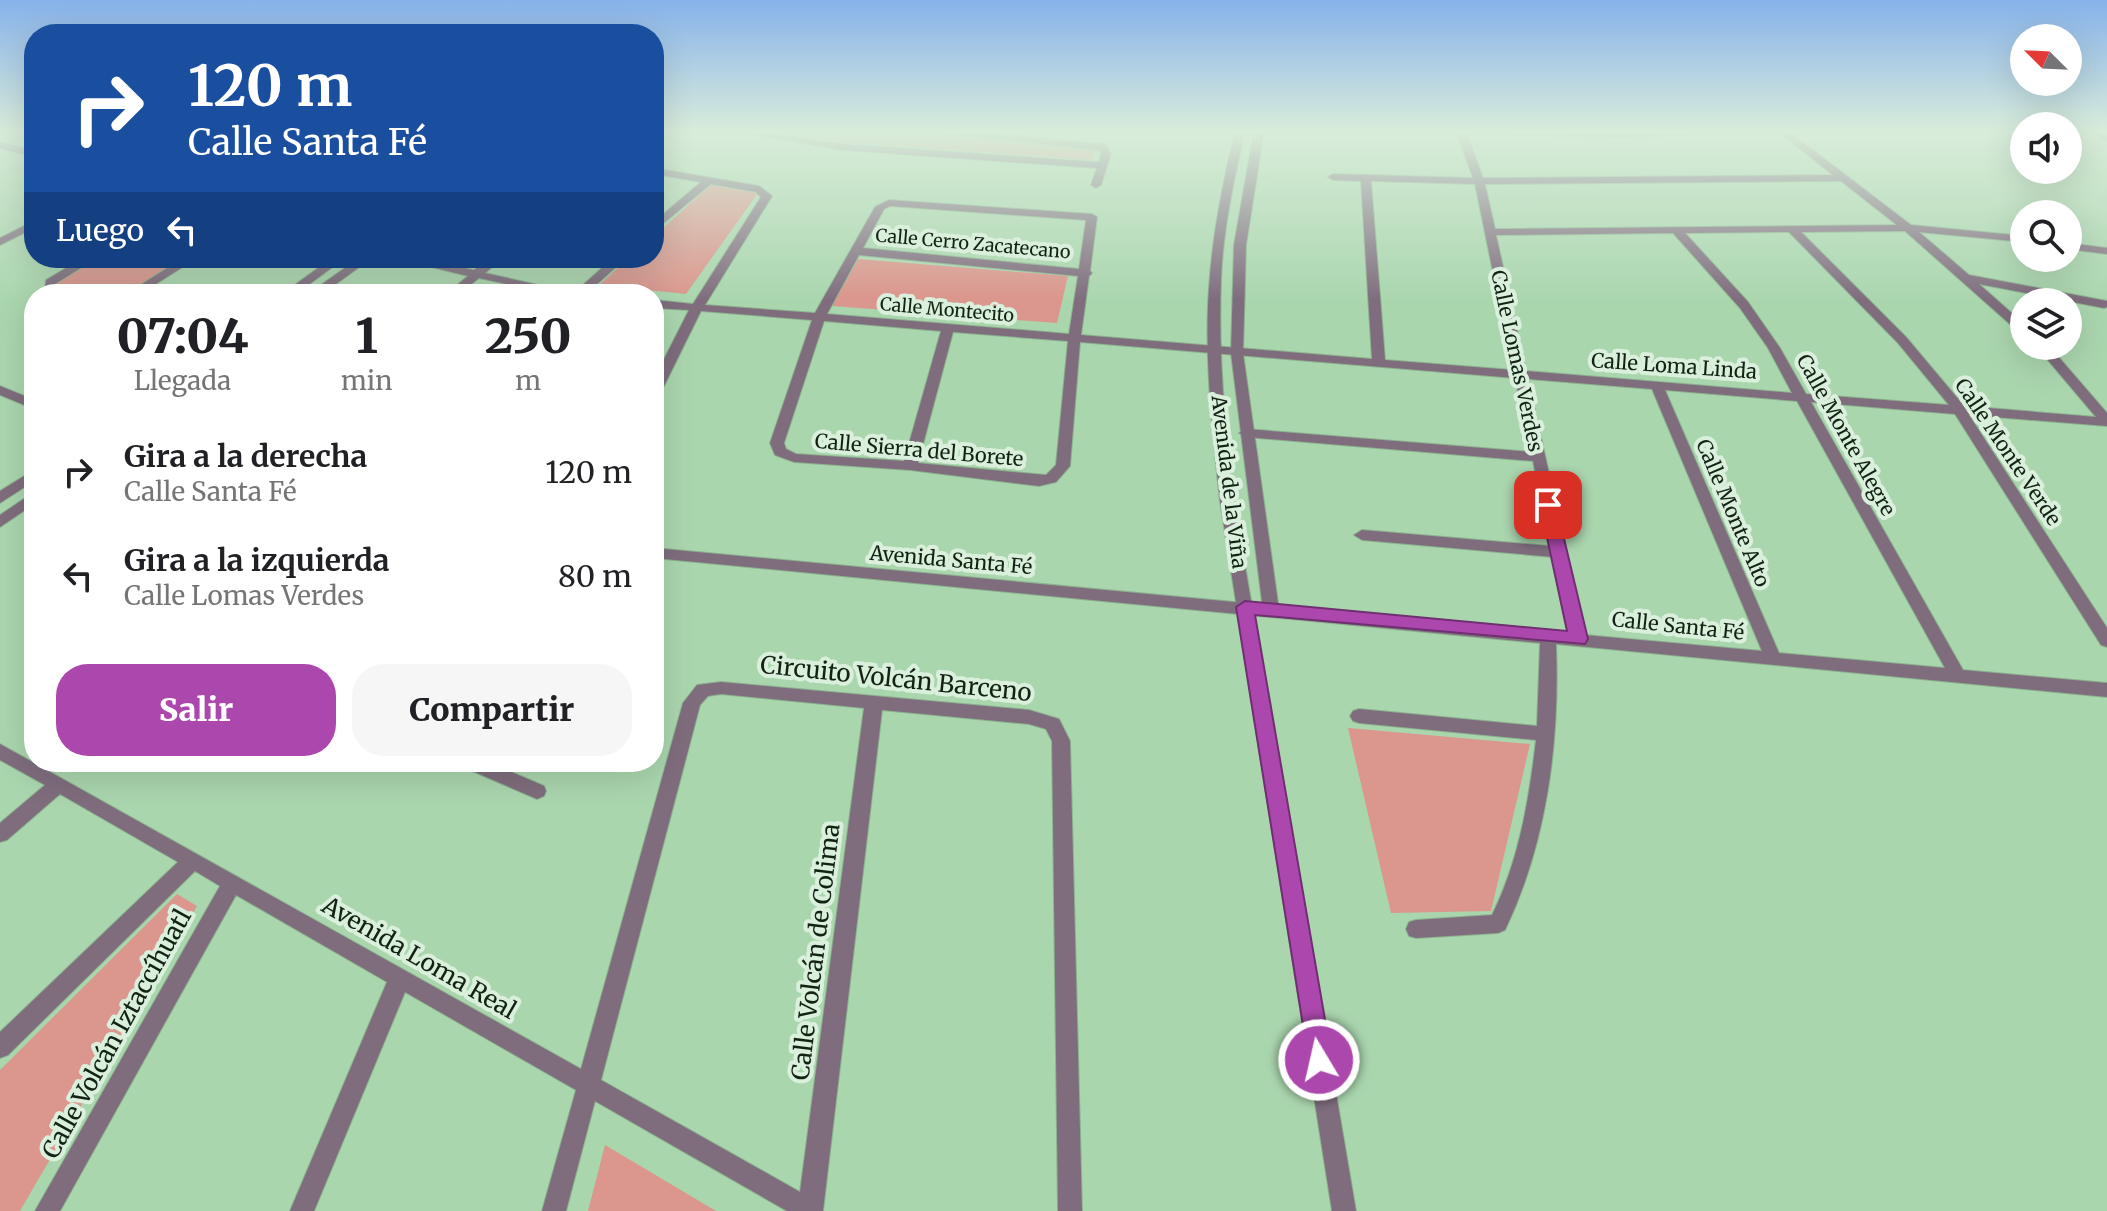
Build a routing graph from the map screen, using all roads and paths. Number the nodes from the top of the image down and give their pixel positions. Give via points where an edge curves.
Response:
1 (700, 188) edge
2 (751, 188) edge
3 (1226, 188) edge
4 (1250, 188) edge
5 (1367, 188) edge
6 (1480, 188) edge
7 (1855, 188) edge
8 (664, 219) edge
9 (1908, 228) junction
10 (24, 229) edge
11 (1793, 230) junction
12 (1677, 231) junction
13 (1489, 232) junction
14 (2010, 238) edge
15 (0, 242) edge
16 (2082, 248) edge
17 (856, 251) junction
18 (2107, 251) edge
19 (74, 268) edge
20 (175, 268) edge
21 (325, 268) edge
22 (352, 268) edge
23 (448, 268) edge
24 (484, 268) edge
25 (609, 268) edge
26 (1086, 273) junction
27 (476, 274) junction
28 (1964, 278) junction
29 (50, 284) edge
30 (148, 284) edge
31 (302, 284) edge
32 (328, 284) edge
33 (464, 284) edge
34 (522, 284) edge
35 (590, 284) edge
36 (2104, 304) dead end
37 (664, 305) edge
38 (696, 309) junction
39 (819, 318) junction
40 (2010, 318) edge
41 (948, 327) junction
42 (1074, 339) junction
43 (1215, 351) junction
44 (1237, 353) junction
45 (2054, 360) edge
46 (1379, 364) junction
47 (664, 372) edge
48 (1519, 374) junction
49 (1656, 384) junction
50 (0, 390) edge
51 (1801, 395) junction
52 (24, 401) edge
53 (1958, 408) junction
54 (2107, 421) edge
55 (1246, 433) junction
56 (1537, 457) junction
57 (910, 466) junction
58 (24, 481) edge
59 (0, 498) edge
60 (24, 504) edge
61 (0, 522) edge
62 (1362, 535) dead end
63 (1559, 552) junction
64 (664, 554) edge
65 (1245, 607) junction
66 (1271, 610) junction
67 (1548, 636) junction
68 (1578, 639) junction
69 (2107, 641) edge
70 (1773, 658) junction
71 (1957, 675) junction
72 (2107, 690) edge
73 (874, 701) junction
74 (1359, 716) dead end
75 (1544, 734) junction
76 (0, 751) edge
77 (24, 764) edge
78 (38, 772) edge
79 (497, 772) edge
80 (59, 784) junction
81 (537, 791) dead end
82 (0, 834) edge
83 (193, 860) junction
84 (233, 882) junction
85 (1416, 929) dead end
86 (400, 977) junction
87 (0, 1047) edge
88 (586, 1083) junction
89 (47, 1211) edge
90 (302, 1211) edge
91 (554, 1211) edge
92 (811, 1211) edge
93 (1070, 1211) edge
94 (1344, 1211) edge

1 - 8 street
2 - 38 street via 767,196
3 - 43 street, Avenida de la Viña via 1214,280
4 - 44 street, Avenida de la Viña via 1240,245
5 - 46 street
6 - 13 street, Calle Lomas Verdes
7 - 9 street
9 - 11 street
9 - 14 street
9 - 28 street
10 - 15 street
11 - 12 street
11 - 53 street, Calle Monte Verde via 1902,340
12 - 13 street
12 - 51 street, Calle Monte Alegre via 1744,305
13 - 48 street, Calle Lomas Verdes
16 - 18 street
17 - 26 street, Calle Cerro Zacatecano
17 - 26 street via 880,207 889,203 1086,215 1094,221
17 - 39 street
19 - 29 street
20 - 30 street
21 - 31 street
22 - 32 street
23 - 27 street
24 - 27 street
25 - 35 street
26 - 42 street
27 - 33 street
27 - 34 street
28 - 36 street
28 - 40 street
37 - 38 street, Calle Montecito
38 - 39 street, Calle Montecito
38 - 47 street
39 - 41 street, Calle Montecito
39 - 57 street, Calle Sierra del Borete via 777,443 780,452 794,458
41 - 42 street, Calle Montecito
41 - 57 street
42 - 43 street, Calle Montecito
42 - 57 street, Calle Sierra del Borete via 1059,474 1039,481
43 - 44 street, Calle Montecito
43 - 65 street, Avenida de la Viña via 1218,435
44 - 46 street, Calle Loma Linda
44 - 55 street, Avenida de la Viña
45 - 54 street
46 - 48 street, Calle Loma Linda
48 - 49 street, Calle Loma Linda
48 - 56 street, Calle Lomas Verdes
49 - 51 street, Calle Loma Linda
49 - 70 street, Calle Monte Alto
50 - 52 street
51 - 53 street, Calle Loma Linda
51 - 71 street, Calle Monte Alegre
53 - 54 street, Calle Loma Linda
53 - 69 street, Calle Monte Verde
55 - 56 street
55 - 66 street, Avenida de la Viña
56 - 63 street, Calle Lomas Verdes
58 - 59 street
60 - 61 street
62 - 63 street
63 - 68 street, Calle Lomas Verdes
64 - 65 street, Avenida Santa Fé
65 - 66 street, Calle Santa Fé
65 - 94 street, Avenida de la Viña
66 - 67 street, Calle Santa Fé
67 - 68 street, Calle Santa Fé
67 - 75 street
68 - 70 street, Calle Santa Fé
70 - 71 street, Calle Santa Fé
71 - 72 street, Calle Santa Fé
73 - 88 street, Circuito Volcán Barceno via 721,688 703,690 692,703
73 - 92 street, Calle Volcán de Colima
73 - 93 street, Circuito Volcán Barceno via 1029,717 1053,724 1061,741
74 - 75 street
75 - 85 street via 1532,823 1510,905 1498,924
76 - 77 street, Avenida Loma Real
78 - 80 street, Avenida Loma Real
79 - 81 street
80 - 82 street
80 - 83 street, Avenida Loma Real
83 - 84 street, Avenida Loma Real
83 - 87 street, Calle Volcán Iztaccíhuatl
84 - 86 street, Avenida Loma Real
84 - 89 street, Calle Volcán Iztaccíhuatl
86 - 88 street, Avenida Loma Real
86 - 90 street
88 - 91 street, Circuito Volcán Barceno
88 - 92 street, Avenida Loma Real

